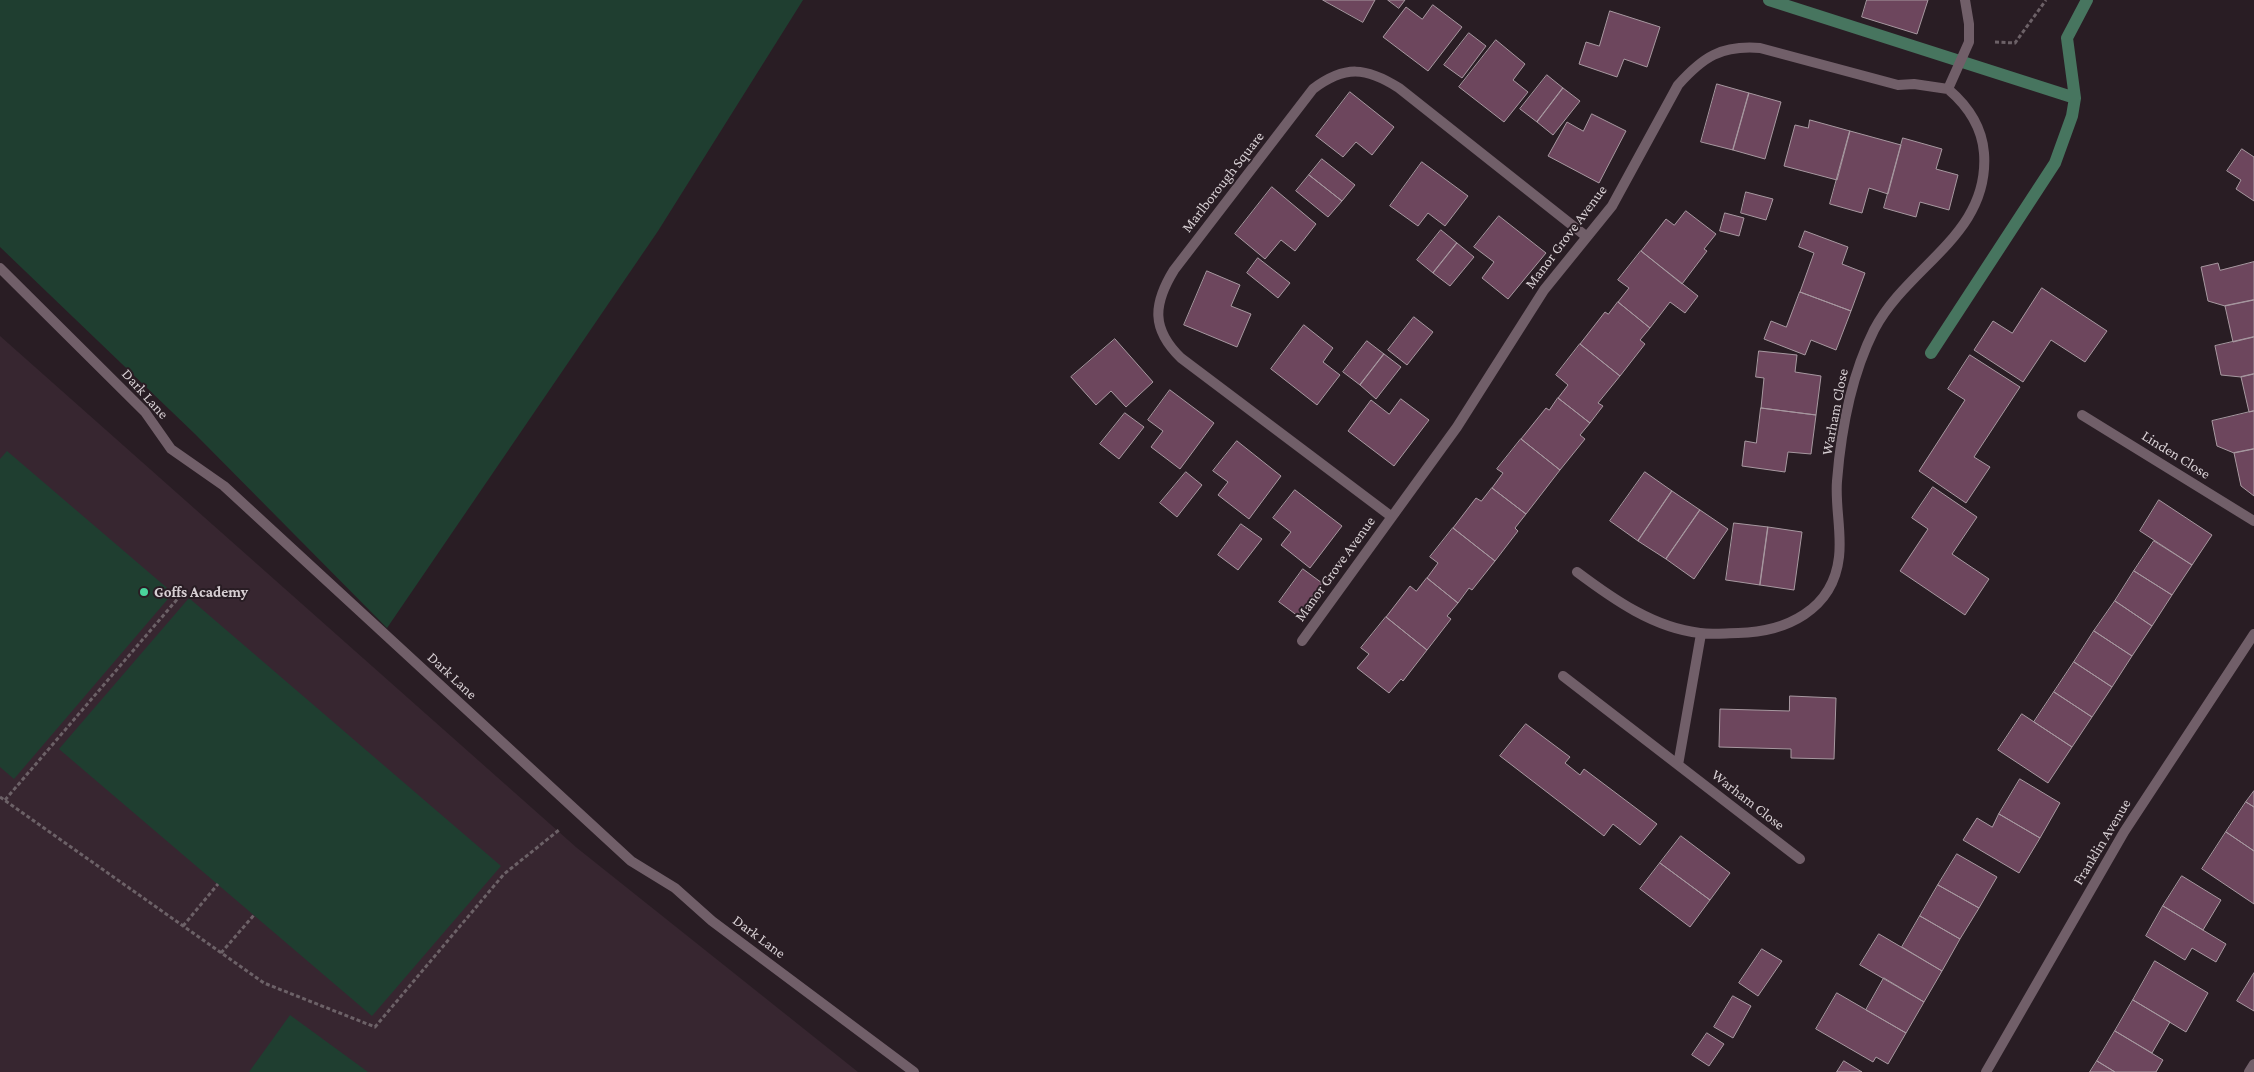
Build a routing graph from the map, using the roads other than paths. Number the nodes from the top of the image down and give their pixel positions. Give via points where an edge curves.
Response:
1 (1965, 0) edge
2 (1948, 89) junction
3 (1587, 237) junction
4 (0, 268) edge
5 (2082, 415) dead end
6 (1392, 517) junction
7 (2254, 521) edge
8 (1577, 572) dead end
9 (1701, 634) junction
10 (2254, 634) edge
11 (1302, 641) dead end
12 (1564, 676) dead end
13 (1678, 764) junction
14 (1800, 859) dead end
15 (2254, 1064) edge
16 (914, 1072) edge
17 (1986, 1072) edge
18 (2249, 1072) edge

1 - 2 street via 1968,45
2 - 3 street, Manor Grove Avenue via 1898,85 1760,48 1742,47 1714,54 1678,85 1612,206
2 - 9 street, Warham Close via 1962,101 1980,130 1985,168 1982,189 1968,221 1895,298 1867,344 1843,434 1837,483 1839,557 1834,578 1813,609 1795,621 1750,633
3 - 6 street, Manor Grove Avenue via 1544,290 1457,427
3 - 6 street, Marlborough Square via 1399,88 1375,75 1349,71 1338,73 1313,89 1174,270 1159,300 1159,327 1170,347
4 - 16 street, Dark Lane via 145,412 171,449 224,486 631,861 676,888 712,921
5 - 7 street, Linden Close
6 - 11 street, Manor Grove Avenue
8 - 9 street, Warham Close via 1652,620
9 - 13 street
10 - 17 street, Franklin Avenue via 2124,832
12 - 13 street, Warham Close
13 - 14 street, Warham Close
15 - 18 street

